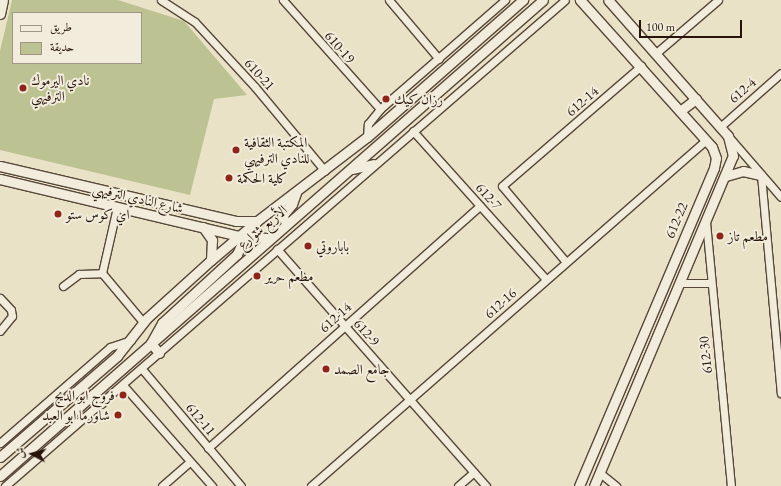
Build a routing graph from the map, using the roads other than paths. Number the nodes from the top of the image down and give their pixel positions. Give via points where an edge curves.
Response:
1 (3, 0) edge
2 (282, 0) edge
3 (389, 0) edge
4 (523, 0) edge
5 (543, 0) edge
6 (566, 0) edge
7 (580, 0) edge
8 (608, 0) edge
9 (718, 0) edge
10 (166, 1) edge
11 (500, 2) edge
12 (0, 14) edge
13 (655, 54) junction
14 (439, 59) junction
15 (642, 66) junction
16 (781, 73) edge
17 (696, 99) junction
18 (380, 109) junction
19 (680, 111) junction
20 (720, 127) junction
21 (413, 131) junction
22 (728, 136) junction
23 (367, 137) junction
24 (706, 140) junction
25 (373, 164) junction
26 (0, 166) edge
27 (351, 169) junction
28 (325, 171) junction
29 (761, 175) junction
30 (726, 176) junction
31 (0, 180) edge
32 (502, 186) joint
33 (296, 192) junction
34 (781, 197) edge
35 (480, 206) junction
36 (117, 207) junction
37 (706, 222) junction
38 (287, 224) junction
39 (203, 227) junction
40 (245, 231) junction
41 (270, 238) junction
42 (228, 246) junction
43 (277, 249) junction
44 (237, 254) junction
45 (211, 260) junction
46 (566, 262) junction
47 (102, 273) junction
48 (546, 279) junction
49 (680, 283) junction
50 (710, 283) junction
51 (63, 286) dead end
52 (0, 298) edge
53 (143, 322) junction
54 (344, 327) junction
55 (0, 331) edge
56 (131, 340) junction
57 (151, 343) junction
58 (160, 353) junction
59 (142, 368) junction
60 (123, 384) junction
61 (781, 393) edge
62 (93, 394) junction
63 (410, 400) junction
64 (101, 403) junction
65 (0, 443) edge
66 (208, 448) junction
67 (0, 457) edge
68 (190, 462) junction
69 (474, 472) junction
70 (600, 473) junction
71 (0, 476) edge
72 (5, 486) edge
73 (162, 486) edge
74 (212, 486) edge
75 (241, 486) edge
76 (311, 486) edge
77 (458, 486) edge
78 (486, 486) edge
79 (579, 486) edge
80 (594, 486) edge
81 (616, 486) edge
82 (731, 486) edge

1 - 12 street
2 - 18 street, 610-19
3 - 14 street
4 - 23 street, الأربع شوارع
5 - 27 street, الأربع شوارع
6 - 21 street
7 - 15 street, 612-22
8 - 13 street, 612-22
9 - 13 street
10 - 28 street, 610-21 via 195,22 255,87
11 - 14 street
13 - 17 street, 612-22
14 - 18 street
15 - 19 street, 612-22
15 - 32 street, 612-14
16 - 20 street, 612-4
17 - 19 street
17 - 20 street, 612-22
18 - 23 street via 368,124
19 - 24 street, 612-22
20 - 22 street, 612-22
21 - 25 street
21 - 35 street, 612-7
22 - 29 street
22 - 30 street, 612-22 via 733,156
23 - 28 street, الأربع شوارع
24 - 46 street, 612-16
24 - 79 street, 612-22 via 715,154 714,168
25 - 27 street
25 - 43 street
26 - 40 street, شارع النادي الترفيهي
27 - 38 street, الأربع شوارع
28 - 33 street, الأربع شوارع
29 - 30 street via 743,171
29 - 34 street
29 - 61 street
30 - 37 street, 612-22
31 - 36 street, شارع النادي الترفيهي
32 - 46 street, 612-7
33 - 38 street via 292,204 282,216
33 - 40 street, الأربع شوارع
35 - 48 street, 612-7
35 - 54 street, 612-14
36 - 39 street, شارع النادي الترفيهي
36 - 47 street
37 - 49 street, 612-22
37 - 50 street, 612-30
38 - 41 street, الأربع شوارع
39 - 40 street, شارع النادي الترفيهي
39 - 45 street via 212,240
40 - 41 street, شارع النادي الترفيهي
40 - 42 street, الأربع شوارع
40 - 44 street
41 - 57 street, الأربع شوارع
42 - 44 street via 235,248
42 - 45 street, الأربع شوارع
43 - 54 street, 612-9
43 - 58 street
44 - 57 street via 167,317
45 - 53 street, الأربع شوارع
46 - 48 street, 612-16
47 - 51 street via 79,274
47 - 53 street
48 - 63 street, 612-16
49 - 50 street
49 - 70 street, 612-22
50 - 82 street, 612-30
52 - 55 street via 11,310 12,316
53 - 56 street, الأربع شوارع
54 - 63 street, 612-9
54 - 66 street, 612-14
56 - 65 street via 110,347
56 - 67 street, الأربع شوارع
57 - 58 street
57 - 62 street, الأربع شوارع
58 - 59 street
59 - 60 street
59 - 66 street, 612-11
60 - 64 street
60 - 68 street
62 - 64 street
62 - 71 street, الأربع شوارع
63 - 69 street, 612-9
63 - 76 street, 612-16
64 - 72 street
66 - 75 street, 612-11
68 - 73 street
68 - 74 street
69 - 77 street
69 - 78 street, 612-9
70 - 80 street, 612-22
70 - 81 street

